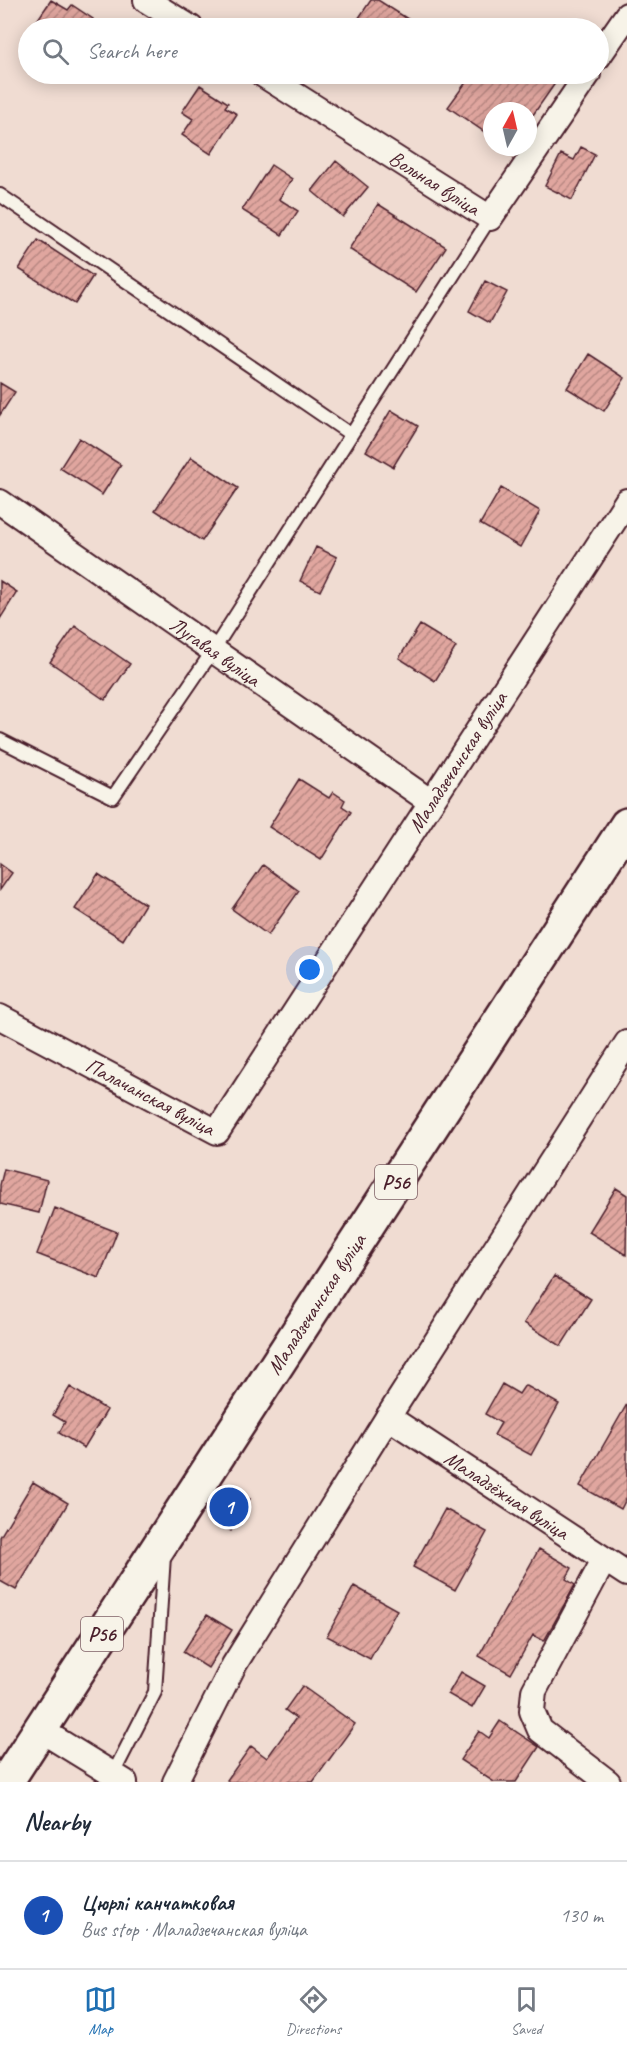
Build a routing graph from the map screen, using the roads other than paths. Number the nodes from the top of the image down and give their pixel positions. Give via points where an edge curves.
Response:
1 (146, 0) edge
2 (627, 15) edge
3 (175, 18) edge
4 (609, 41) edge
5 (278, 84) edge
6 (581, 84) edge
7 (0, 195) edge
8 (490, 218) junction
9 (350, 434) junction
10 (627, 501) edge
11 (0, 502) edge
12 (214, 649) junction
13 (0, 740) edge
14 (431, 802) junction
15 (627, 825) edge
16 (0, 1017) edge
17 (289, 1022) joint
18 (627, 1042) edge
19 (388, 1417) junction
20 (164, 1540) junction
21 (604, 1560) junction
22 (627, 1574) edge
23 (39, 1729) junction
24 (119, 1778) edge
25 (6, 1782) edge
26 (175, 1782) edge
27 (608, 1782) edge

1 - 3 street
2 - 4 street
5 - 8 street, Вольная вуліца
6 - 8 street, Вольная вуліца
7 - 9 lane
8 - 9 lane
9 - 12 lane
10 - 14 street, Маладзечанская вуліца
11 - 12 street, Лугавая вуліца
12 - 13 lane via 113,797
12 - 14 street, Лугавая вуліца
14 - 17 street, Маладзечанская вуліца
15 - 20 main road, Маладзечанская вуліца / Р56
16 - 17 street, Палачанская вуліца via 217,1132
18 - 19 street
19 - 21 street, Маладзёжная вуліца
19 - 26 street via 234,1665
20 - 23 main road, Маладзечанская вуліца / Р56
20 - 24 lane via 155,1692
21 - 22 street, Маладзёжная вуліца
21 - 27 street via 534,1691 532,1711 540,1730
23 - 24 street
23 - 25 main road, Маладзечанская вуліца / Р56

